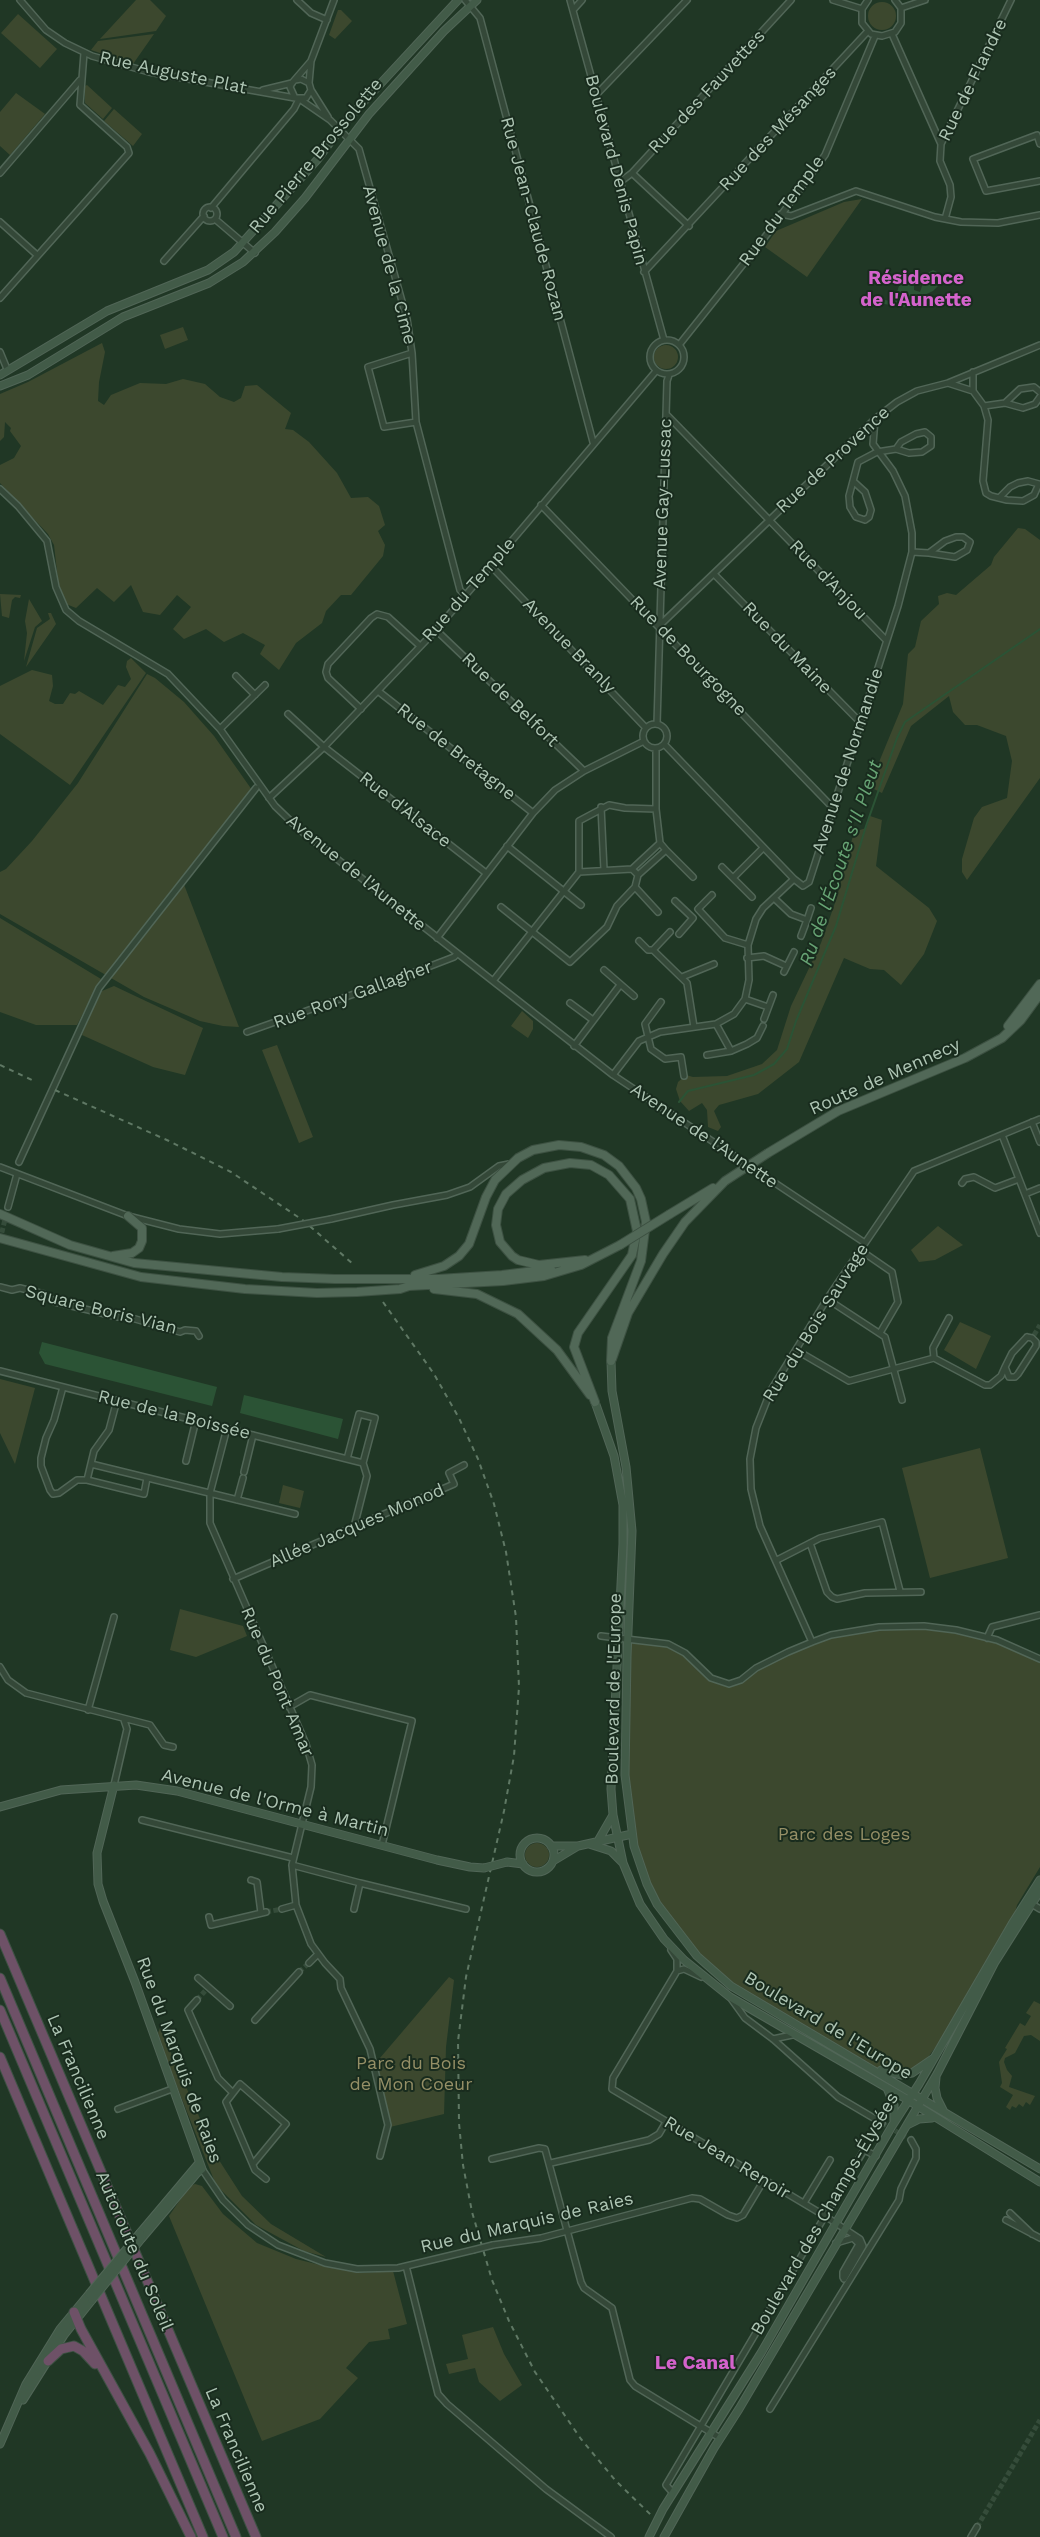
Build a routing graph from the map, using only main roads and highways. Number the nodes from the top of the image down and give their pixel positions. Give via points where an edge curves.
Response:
1 (458, 0) edge
2 (477, 0) edge
3 (0, 375) edge
4 (0, 386) edge
5 (1040, 984) edge
6 (1040, 994) edge
7 (982, 1049) junction
8 (725, 1181) junction
9 (0, 1214) edge
10 (128, 1216) road end
11 (0, 1238) edge
12 (104, 1256) junction
13 (580, 1263) junction
14 (402, 1277) junction
15 (400, 1289) junction
16 (611, 1361) junction
17 (595, 1402) junction
18 (114, 1785) junction
19 (0, 1807) edge
20 (613, 1815) junction
21 (632, 1834) junction
22 (617, 1838) junction
23 (598, 1841) junction
24 (589, 1844) junction
25 (551, 1846) junction
26 (578, 1846) junction
27 (520, 1854) junction
28 (553, 1861) junction
29 (507, 1862) junction
30 (622, 1862) junction
31 (523, 1864) junction
32 (1040, 1880) edge
33 (1040, 1891) edge
34 (1029, 1902) junction
35 (0, 1934) edge
36 (0, 1978) edge
37 (0, 2010) edge
38 (0, 2057) edge
39 (934, 2058) junction
40 (871, 2067) junction
41 (937, 2074) junction
42 (887, 2088) junction
43 (914, 2094) junction
44 (922, 2099) junction
45 (908, 2100) junction
46 (917, 2107) junction
47 (945, 2114) junction
48 (937, 2119) junction
49 (907, 2125) junction
50 (892, 2126) junction
51 (1040, 2169) edge
52 (1040, 2182) edge
53 (75, 2315) junction
54 (48, 2361) junction
55 (120, 2399) junction
56 (17, 2408) junction
57 (0, 2444) edge
58 (191, 2537) edge
59 (203, 2537) edge
60 (223, 2537) edge
61 (236, 2537) edge
62 (256, 2537) edge
63 (649, 2537) edge
64 (664, 2537) edge

1 - 3 main road, Rue Pierre Brossolette via 339,129 317,160 244,242 215,266 107,311
2 - 4 main road, Rue Pierre Brossolette via 444,31 369,114 305,198 255,253 224,276 123,317 28,375
5 - 7 main road, Route de Mennecy via 1012,1022
6 - 7 main road, Route de Mennecy via 1021,1020 1002,1038
7 - 8 main road, Route de Mennecy, bridge via 838,1111
8 - 13 main road, bridge via 620,1245
8 - 16 main road via 685,1222 662,1254 628,1313
9 - 12 main road via 70,1245
10 - 12 main road via 138,1223 143,1232 139,1248 129,1255
11 - 15 main road via 141,1278 284,1292
12 - 14 main road via 134,1263 282,1277
13 - 14 main road via 502,1275 438,1279
13 - 15 main road via 544,1276
13 - 17 main road via 528,1264 512,1256 497,1234 496,1217 506,1194 522,1180 553,1165 580,1164 609,1175 630,1199 636,1221 632,1256 583,1324 575,1341 575,1355
14 - 16 main road via 432,1272 459,1256 469,1244 491,1188 509,1164 533,1150 559,1145 581,1147 604,1155 613,1160 636,1188 644,1208 646,1238 641,1261 612,1338
15 - 17 main road via 460,1291 501,1304 518,1314 557,1350
16 - 21 main road, Boulevard de l'Europe via 614,1408 632,1518 625,1775
17 - 20 main road, Boulevard de l'Europe via 614,1456 623,1505 611,1788
18 - 19 main road, Avenue de l'Orme à Martin via 46,1792
18 - 29 main road, Avenue de l'Orme à Martin, bridge via 177,1791 458,1865 484,1868
18 - 53 main road, Rue du Marquis de Raies, bridge via 97,1853 98,1884 200,2166
20 - 22 main road, Boulevard de l'Europe
20 - 23 main road
21 - 22 main road
21 - 40 main road, Boulevard de l'Europe via 639,1864 657,1904 696,1956 731,1986
22 - 23 main road
22 - 30 main road, Boulevard de l'Europe
23 - 24 main road
24 - 26 main road
24 - 30 main road via 611,1851
25 - 26 main road
25 - 27 main road via 543,1840 533,1839 524,1844
25 - 28 main road
26 - 28 main road
27 - 29 main road
27 - 31 main road
28 - 31 main road via 545,1870 537,1872
29 - 31 main road
30 - 42 main road, Boulevard de l'Europe via 640,1904 664,1939 706,1980 792,2035
32 - 34 main road, Boulevard des Champs-Élysées
33 - 34 main road, Boulevard des Champs-Élysées
34 - 39 main road, Boulevard des Champs-Élysées
34 - 41 main road, Boulevard des Champs-Élysées
35 - 62 highway, La Francilienne
36 - 61 highway, Autoroute du Soleil
37 - 60 highway, Autoroute du Soleil
38 - 59 highway
39 - 40 main road via 912,2073 901,2075
39 - 43 main road, Boulevard des Champs-Élysées
40 - 43 main road, Boulevard de l'Europe
41 - 44 main road, Boulevard des Champs-Élysées
41 - 47 main road via 937,2098
42 - 45 main road, Boulevard de l'Europe
42 - 50 main road via 894,2104
43 - 44 main road, Boulevard de l'Europe
43 - 45 main road, Boulevard des Champs-Élysées
44 - 46 main road, Boulevard des Champs-Élysées
44 - 47 main road, Boulevard de l'Europe
45 - 46 main road, Boulevard de l'Europe
45 - 50 main road, Boulevard des Champs-Élysées
46 - 48 main road, Boulevard de l'Europe
46 - 49 main road, Boulevard des Champs-Élysées
47 - 51 main road, Boulevard de l'Europe
48 - 49 main road via 926,2117
48 - 52 main road, Boulevard de l'Europe
49 - 64 main road, Boulevard des Champs-Élysées
50 - 63 main road, Boulevard des Champs-Élysées via 761,2354
53 - 54 main road
53 - 55 highway
53 - 56 main road via 26,2384
54 - 55 highway via 64,2348 74,2346 80,2349
54 - 56 main road
55 - 58 highway
56 - 57 main road

